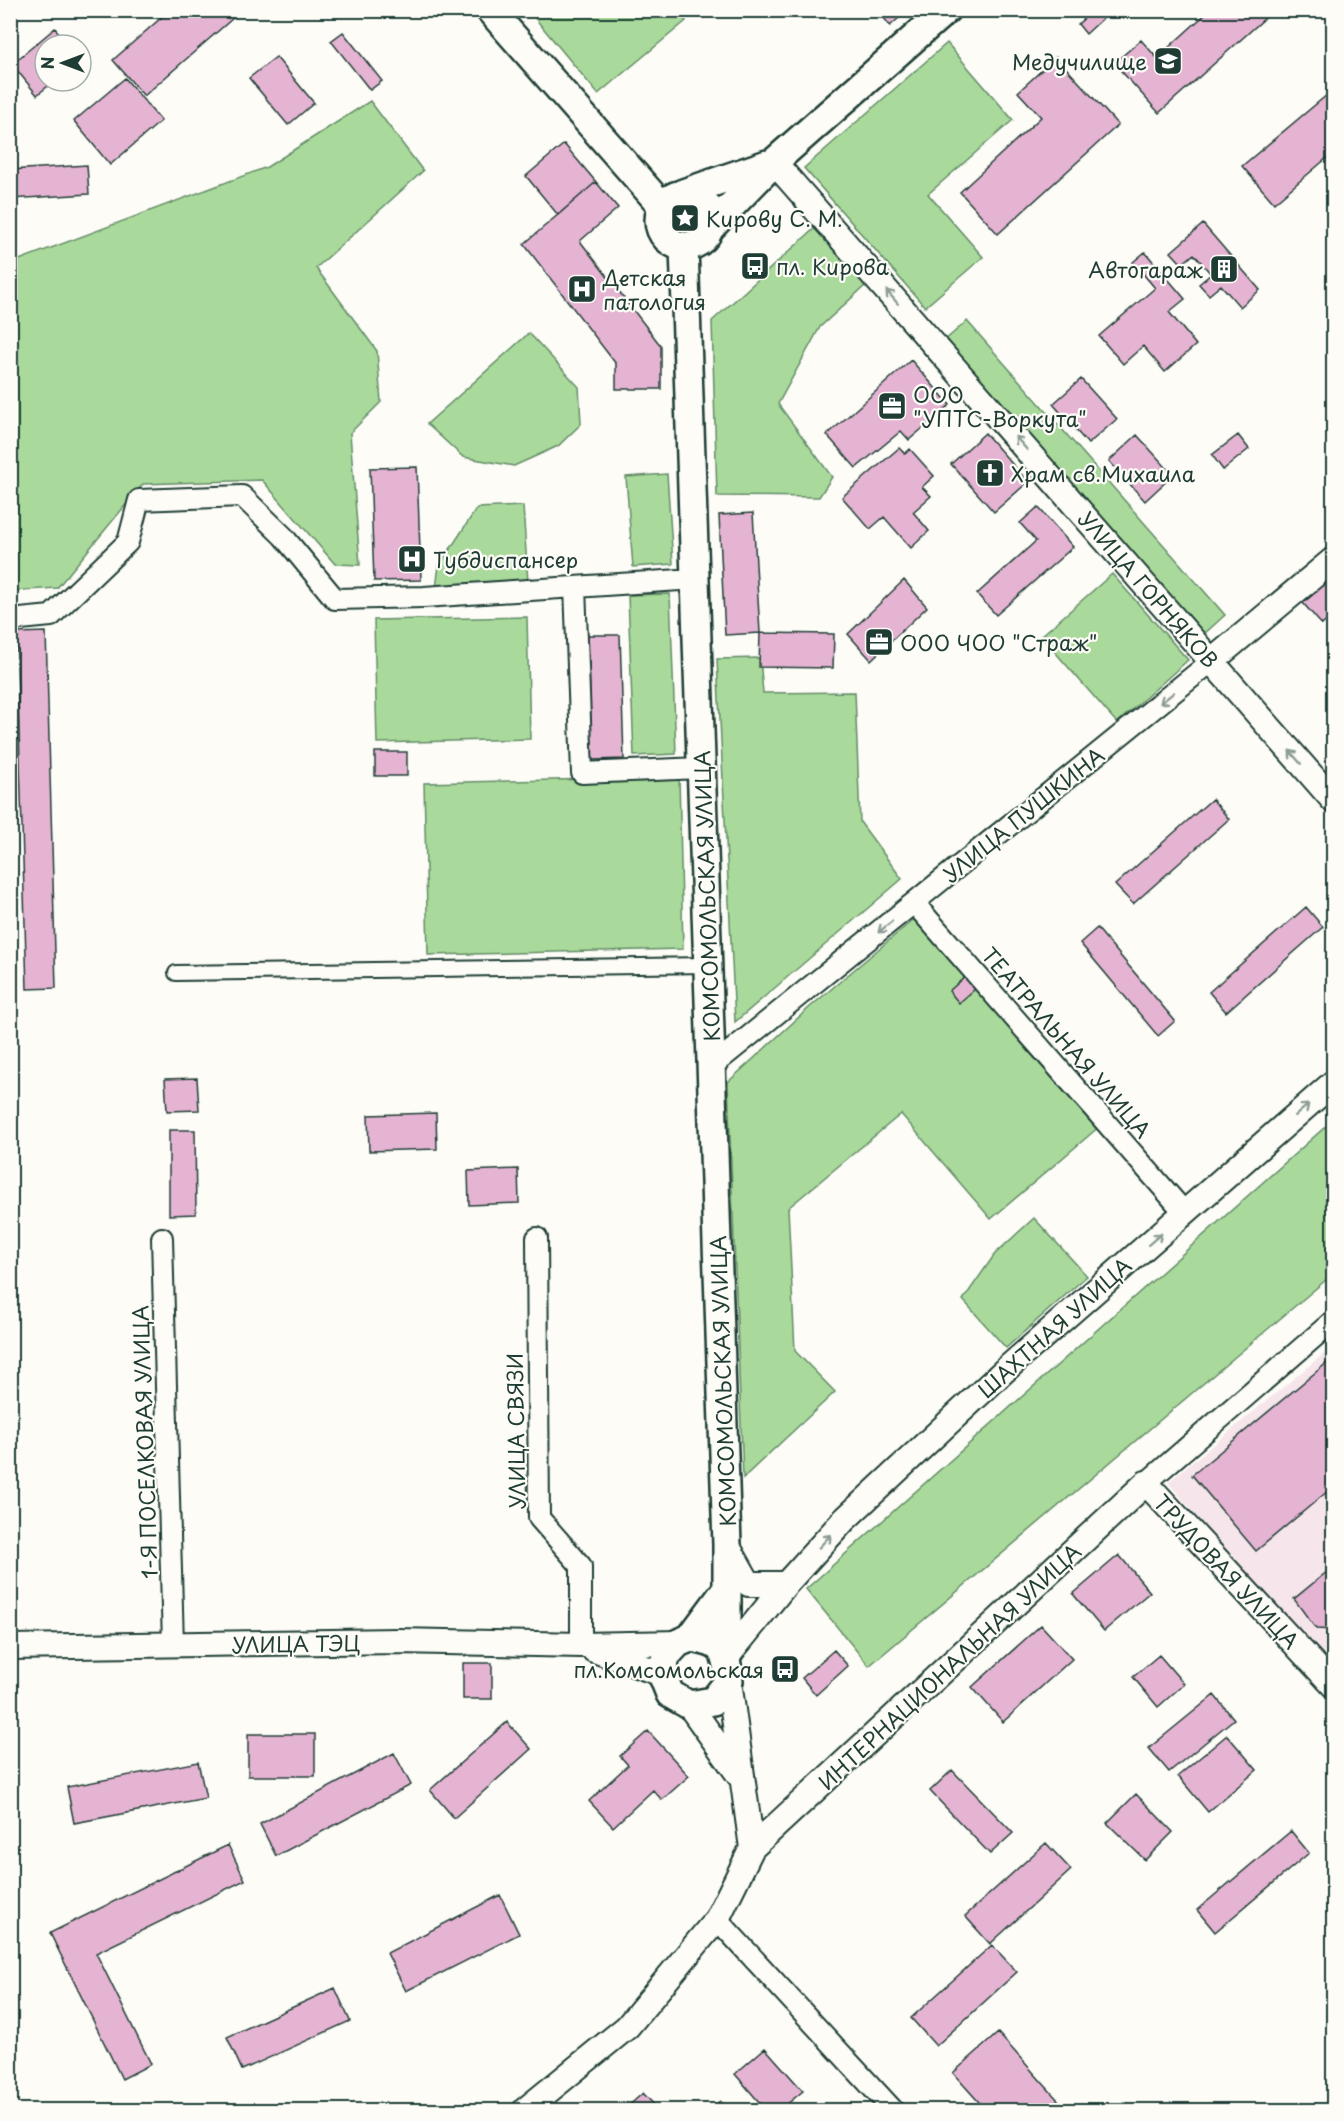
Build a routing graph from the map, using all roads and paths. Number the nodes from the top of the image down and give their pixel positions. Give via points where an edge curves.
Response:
1 (490, 10) edge
2 (946, 10) edge
3 (774, 162) junction
4 (673, 200) junction
5 (710, 228) junction
6 (684, 246) junction
7 (1334, 558) edge
8 (695, 579) junction
9 (575, 587) junction
10 (10, 620) edge
11 (1212, 661) junction
12 (701, 768) junction
13 (1334, 801) edge
14 (914, 903) junction
15 (708, 965) junction
16 (176, 974) dead end
17 (711, 1067) junction
18 (1334, 1083) edge
19 (1185, 1213) junction
20 (162, 1238) dead end
21 (537, 1238) dead end
22 (1334, 1320) edge
23 (1146, 1483) junction
24 (727, 1545) junction
25 (786, 1584) junction
26 (728, 1587) junction
27 (684, 1641) junction
28 (173, 1645) junction
29 (581, 1645) junction
30 (10, 1647) edge
31 (728, 1669) junction
32 (662, 1674) junction
33 (1334, 1686) edge
34 (689, 1705) junction
35 (741, 1777) junction
36 (752, 1848) junction
37 (717, 1919) junction
38 (525, 2110) edge
39 (893, 2110) edge

1 - 4 main road
2 - 3 main road
3 - 4 main road
3 - 5 main road
11 -> 3 street, УЛИЦА ГОРНЯКОВ
4 - 5 main road via 692,194 702,199 711,216
4 - 6 main road via 659,220 662,232 674,244
5 - 6 main road via 704,238
6 - 8 main road, КОМСОМОЛЬСКАЯ УЛИЦА
7 - 11 street, УЛИЦА ПУШКИНА
8 - 9 street
8 - 12 main road, КОМСОМОЛЬСКАЯ УЛИЦА
9 - 10 street via 335,599 283,536 242,496 139,500 128,542 51,616
9 - 12 street via 582,773
13 -> 11 street, УЛИЦА ГОРНЯКОВ
11 -> 14 street, УЛИЦА ПУШКИНА
12 - 15 main road, КОМСОМОЛЬСКАЯ УЛИЦА
14 -> 17 street, УЛИЦА ПУШКИНА
14 - 19 street, ТЕАТРАЛЬНАЯ УЛИЦА
15 - 16 street
15 - 17 main road, КОМСОМОЛЬСКАЯ УЛИЦА
17 - 24 main road, КОМСОМОЛЬСКАЯ УЛИЦА
19 -> 18 street, ШАХТНАЯ УЛИЦА
25 -> 19 street, ШАХТНАЯ УЛИЦА via 844,1520 1005,1370
20 - 28 street, 1-Я ПОСЕЛКОВАЯ УЛИЦА
21 - 29 street, УЛИЦА СВЯЗИ via 539,1518 581,1566
22 - 23 street
23 - 33 street, ТРУДОВАЯ УЛИЦА
23 - 36 street, ИНТЕРНАЦИОНАЛЬНАЯ УЛИЦА
24 - 25 street via 749,1584
24 - 26 main road, КОМСОМОЛЬСКАЯ УЛИЦА
25 - 31 street, ШАХТНАЯ УЛИЦА
26 - 27 main road
26 - 31 main road, КОМСОМОЛЬСКАЯ УЛИЦА
27 - 29 street, УЛИЦА ТЭЦ
27 - 31 main road via 712,1642
27 - 32 main road via 666,1656
28 - 29 street, УЛИЦА ТЭЦ via 398,1641
28 - 30 street, УЛИЦА ТЭЦ
29 - 32 street
31 - 34 main road via 713,1701
31 - 35 street
32 - 34 main road via 670,1694
34 - 35 street
35 - 36 street
36 - 37 street
37 - 38 street via 627,2027
37 - 39 street

